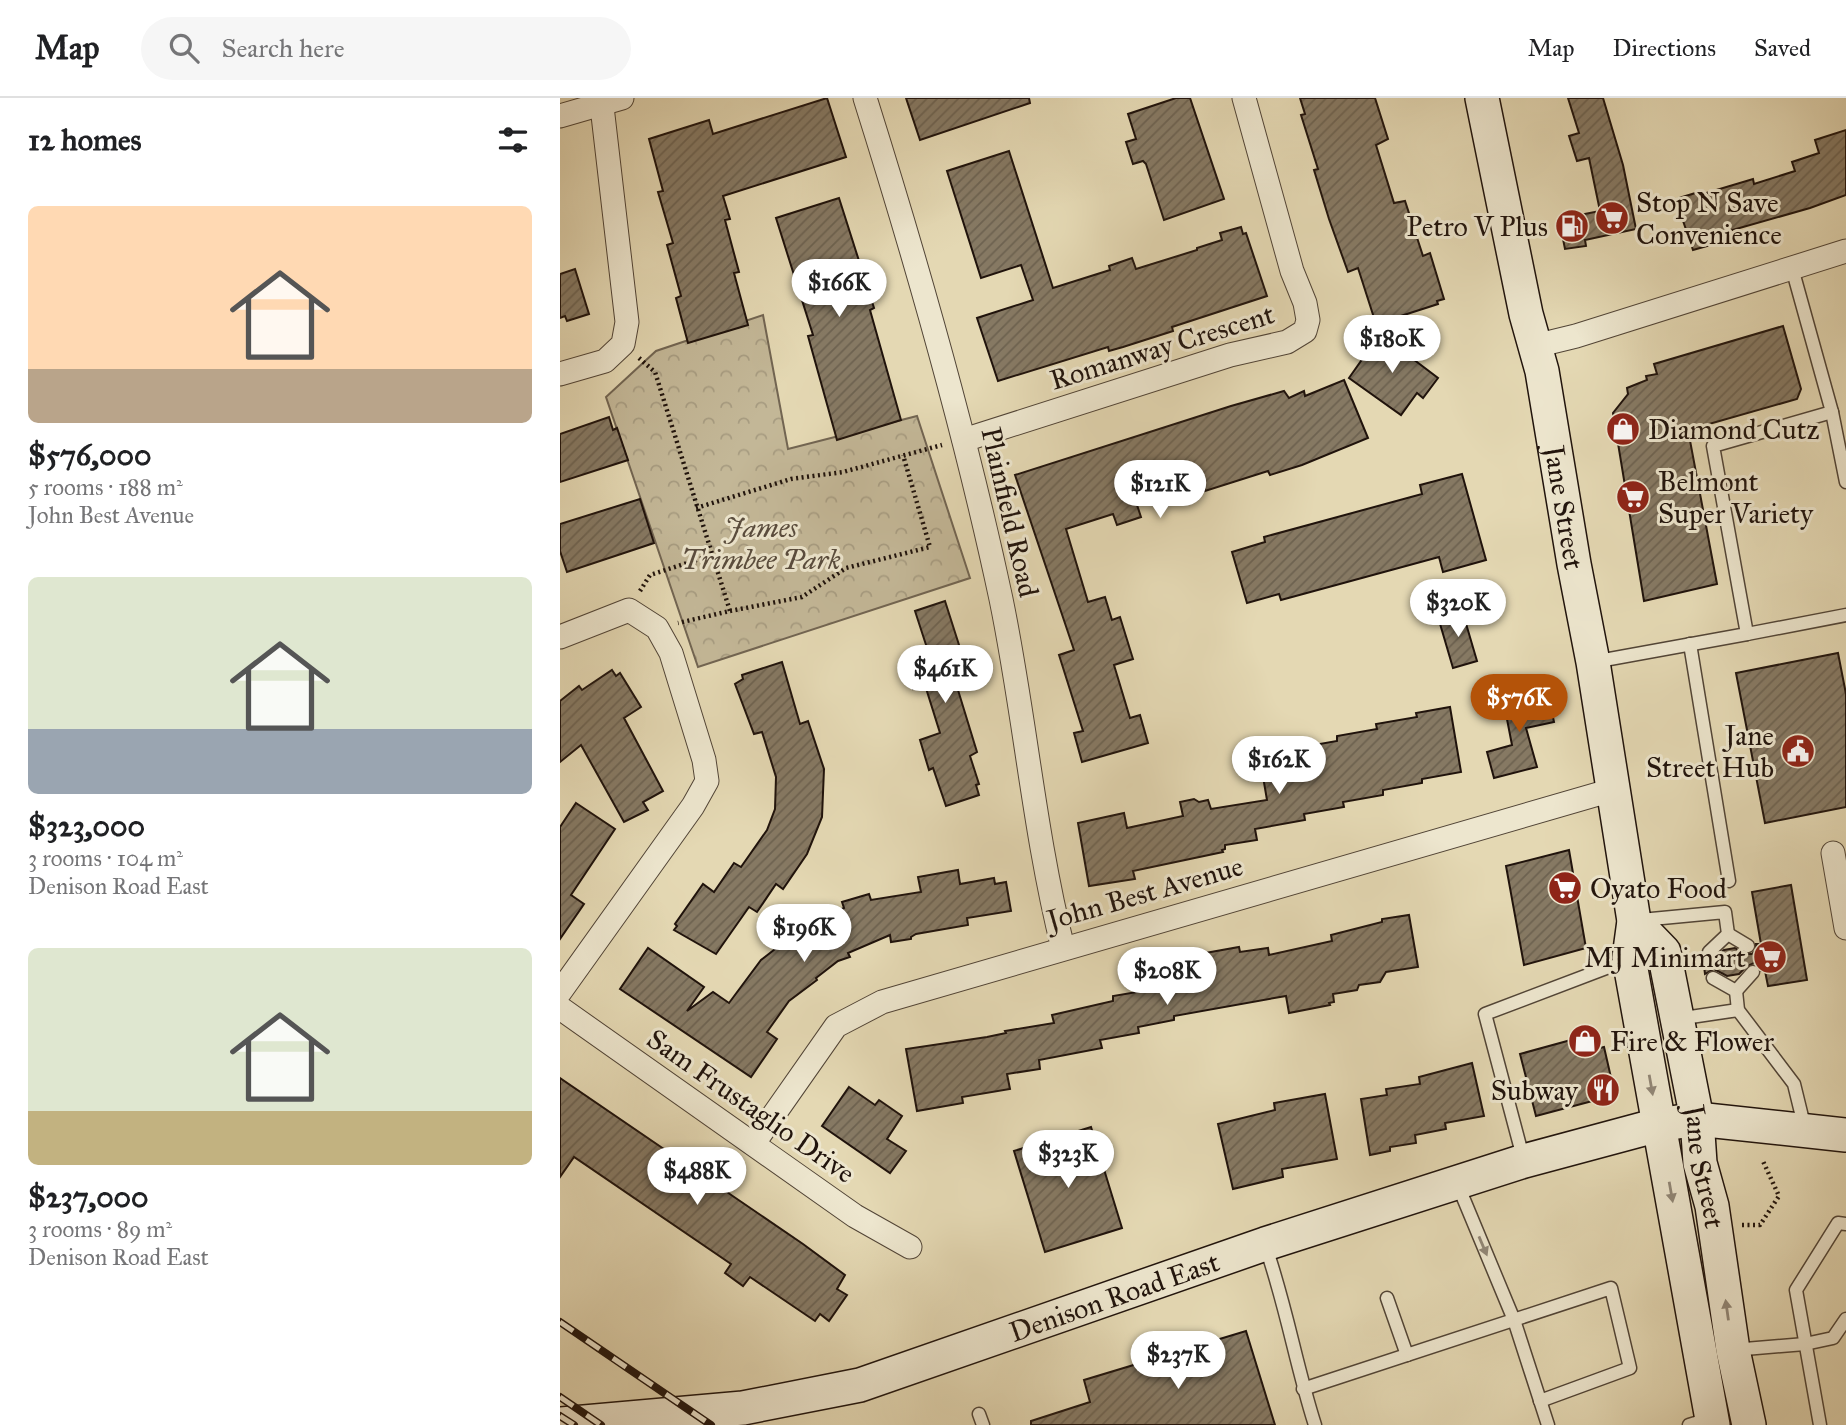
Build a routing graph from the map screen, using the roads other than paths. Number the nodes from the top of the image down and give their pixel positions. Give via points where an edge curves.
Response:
1 (865, 98) edge
2 (1244, 98) edge
3 (1482, 98) edge
4 (608, 100) edge
5 (560, 116) edge
6 (1846, 251) edge
7 (1792, 268) junction
8 (1535, 346) junction
9 (560, 374) edge
10 (1832, 412) junction
11 (964, 440) junction
12 (1846, 482) edge
13 (1846, 615) edge
14 (1747, 634) junction
15 (560, 637) edge
16 (1690, 644) junction
17 (1593, 662) junction
18 (1612, 790) junction
19 (1833, 853) dead end
20 (1729, 881) dead end
21 (1634, 921) junction
22 (1846, 928) edge
23 (1728, 934) junction
24 (1748, 946) dead end
25 (1063, 948) junction
26 (1731, 949) dead end
27 (1709, 952) dead end
28 (1630, 962) junction
29 (1752, 972) dead end
30 (1734, 975) dead end
31 (1713, 978) dead end
32 (1736, 991) junction
33 (560, 992) edge
34 (560, 1008) edge
35 (1738, 1010) junction
36 (1677, 1019) junction
37 (1697, 1119) junction
38 (1658, 1125) junction
39 (1805, 1129) junction
40 (1846, 1135) edge
41 (754, 1143) junction
42 (1524, 1161) junction
43 (1457, 1183) junction
44 (1846, 1224) edge
45 (1265, 1244) junction
46 (910, 1247) dead end
47 (1388, 1298) dead end
48 (1514, 1320) junction
49 (1846, 1320) edge
50 (1805, 1343) junction
51 (1733, 1350) junction
52 (1407, 1355) junction
53 (1303, 1389) junction
54 (1540, 1401) junction
55 (1705, 1423) edge
56 (560, 1424) edge
57 (1315, 1425) edge
58 (1548, 1425) edge
59 (1749, 1425) edge
60 (1821, 1425) edge

1 - 11 street, Plainfield Road
2 - 11 street, Romanway Crescent via 1305,303 1305,331 1287,342 1230,355
3 - 8 main road, Jane Street
4 - 5 street
4 - 9 street via 627,322 623,344 605,361
6 - 7 street
7 - 8 street
7 - 10 lane
8 - 17 main road, Jane Street
10 - 12 lane
10 - 14 lane via 1713,446
11 - 25 street, Plainfield Road via 1001,601
13 - 14 lane
14 - 16 lane
15 - 33 street via 629,610 657,628 671,653 708,781
16 - 17 lane
16 - 20 lane
17 - 18 main road, Jane Street
18 - 21 main road, Jane Street
18 - 25 street, John Best Avenue
19 - 22 street
21 - 23 lane via 1725,912
21 - 28 main road, Jane Street
21 - 36 main road, Jane Street via 1664,952
23 - 24 lane
23 - 26 lane
23 - 27 lane
25 - 41 street, John Best Avenue via 881,1002 836,1026
28 -> 38 main road, Jane Street
28 - 42 lane via 1485,1014
29 - 32 lane
30 - 32 lane
31 - 32 lane
32 - 35 lane
34 - 41 street, Sam Frustaglio Drive
35 - 36 lane
35 - 39 lane via 1794,1084
36 - 37 main road, Jane Street
37 - 38 main road, Denison Road East
37 - 39 main road, Denison Road East
51 -> 37 main road, Jane Street via 1713,1206 1700,1163
38 - 42 main road, Denison Road East
38 -> 55 main road, Jane Street
39 - 40 main road, Denison Road East
41 - 46 street, Sam Frustaglio Drive via 855,1216
42 - 43 main road, Denison Road East
43 - 45 main road, Denison Road East
43 -> 48 lane
44 - 50 lane via 1838,1223 1796,1290
45 - 53 lane
45 - 56 main road, Denison Road East via 860,1385 743,1408
47 - 52 lane
48 - 52 lane
48 - 54 lane
48 - 54 lane via 1611,1288 1630,1368
49 - 50 lane via 1833,1338
50 - 51 lane
50 - 60 lane
51 - 59 main road, Jane Street
52 - 53 lane
53 - 57 lane
54 - 58 lane

